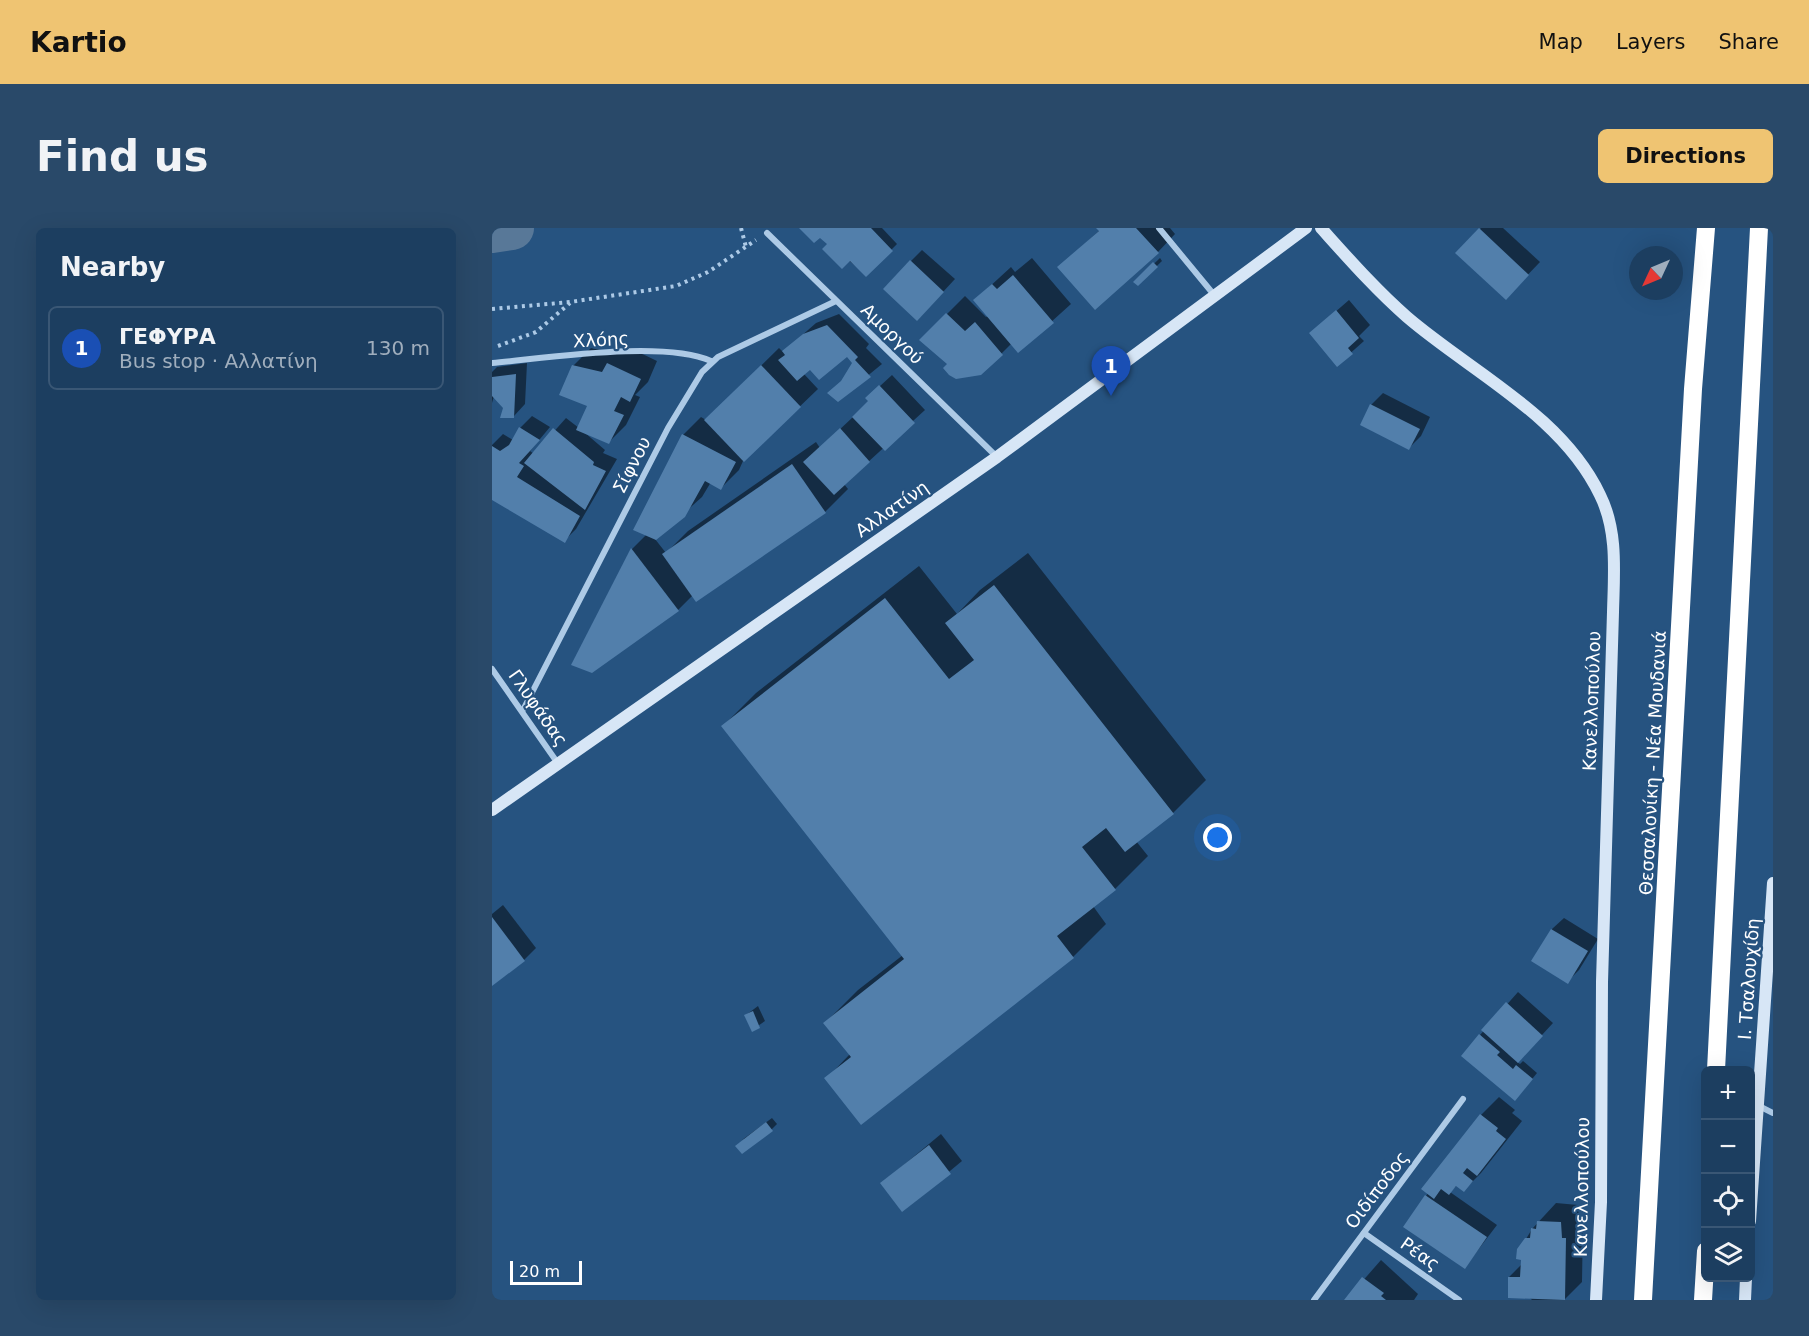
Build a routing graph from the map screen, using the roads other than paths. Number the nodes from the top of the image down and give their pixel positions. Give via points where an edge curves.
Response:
1 (1159, 228) edge
2 (1306, 228) edge
3 (1321, 228) edge
4 (1706, 228) edge
5 (1759, 228) edge
6 (767, 233) road end
7 (1216, 297) junction
8 (836, 301) junction
9 (711, 361) junction
10 (492, 363) edge
11 (997, 456) junction
12 (492, 669) edge
13 (523, 710) junction
14 (559, 765) junction
15 (492, 810) edge
16 (1773, 883) edge
17 (1716, 1066) edge
18 (1464, 1099) dead end
19 (1759, 1106) junction
20 (1773, 1113) edge
21 (1754, 1174) edge
22 (1364, 1233) junction
23 (1704, 1282) edge
24 (1746, 1282) edge
25 (1314, 1300) edge
26 (1459, 1300) edge
27 (1596, 1300) edge
28 (1643, 1300) edge
29 (1703, 1300) edge
30 (1745, 1300) edge

1 - 7 street
2 - 7 street, Αλλατίνη
3 - 27 street, Κανελλοπούλου via 1406,316 1517,401 1567,446 1600,495 1610,521 1614,551 1613,612
4 - 28 highway, Θεσσαλονίκη - Νέα Μουδανιά via 1693,389
5 - 17 highway
6 - 8 street, Αμοργού
7 - 11 street, Αλλατίνη
8 - 9 street, Σίφνου
8 - 11 street, Αμοργού
9 - 10 street, Χλόης via 691,354 658,352
9 - 13 street, Σίφνου via 668,428
11 - 14 street, Αλλατίνη
12 - 13 street, Γλυφάδας
13 - 14 street, Γλυφάδας
14 - 15 street, Αλλατίνη
16 - 19 street, Ι. Τσαλουχίδη
18 - 22 street, Οιδίποδος
19 - 20 street
19 - 21 street, Ι. Τσαλουχίδη
22 - 25 street, Οιδίποδος
22 - 26 street, Ρέας
23 - 29 highway
24 - 30 street

